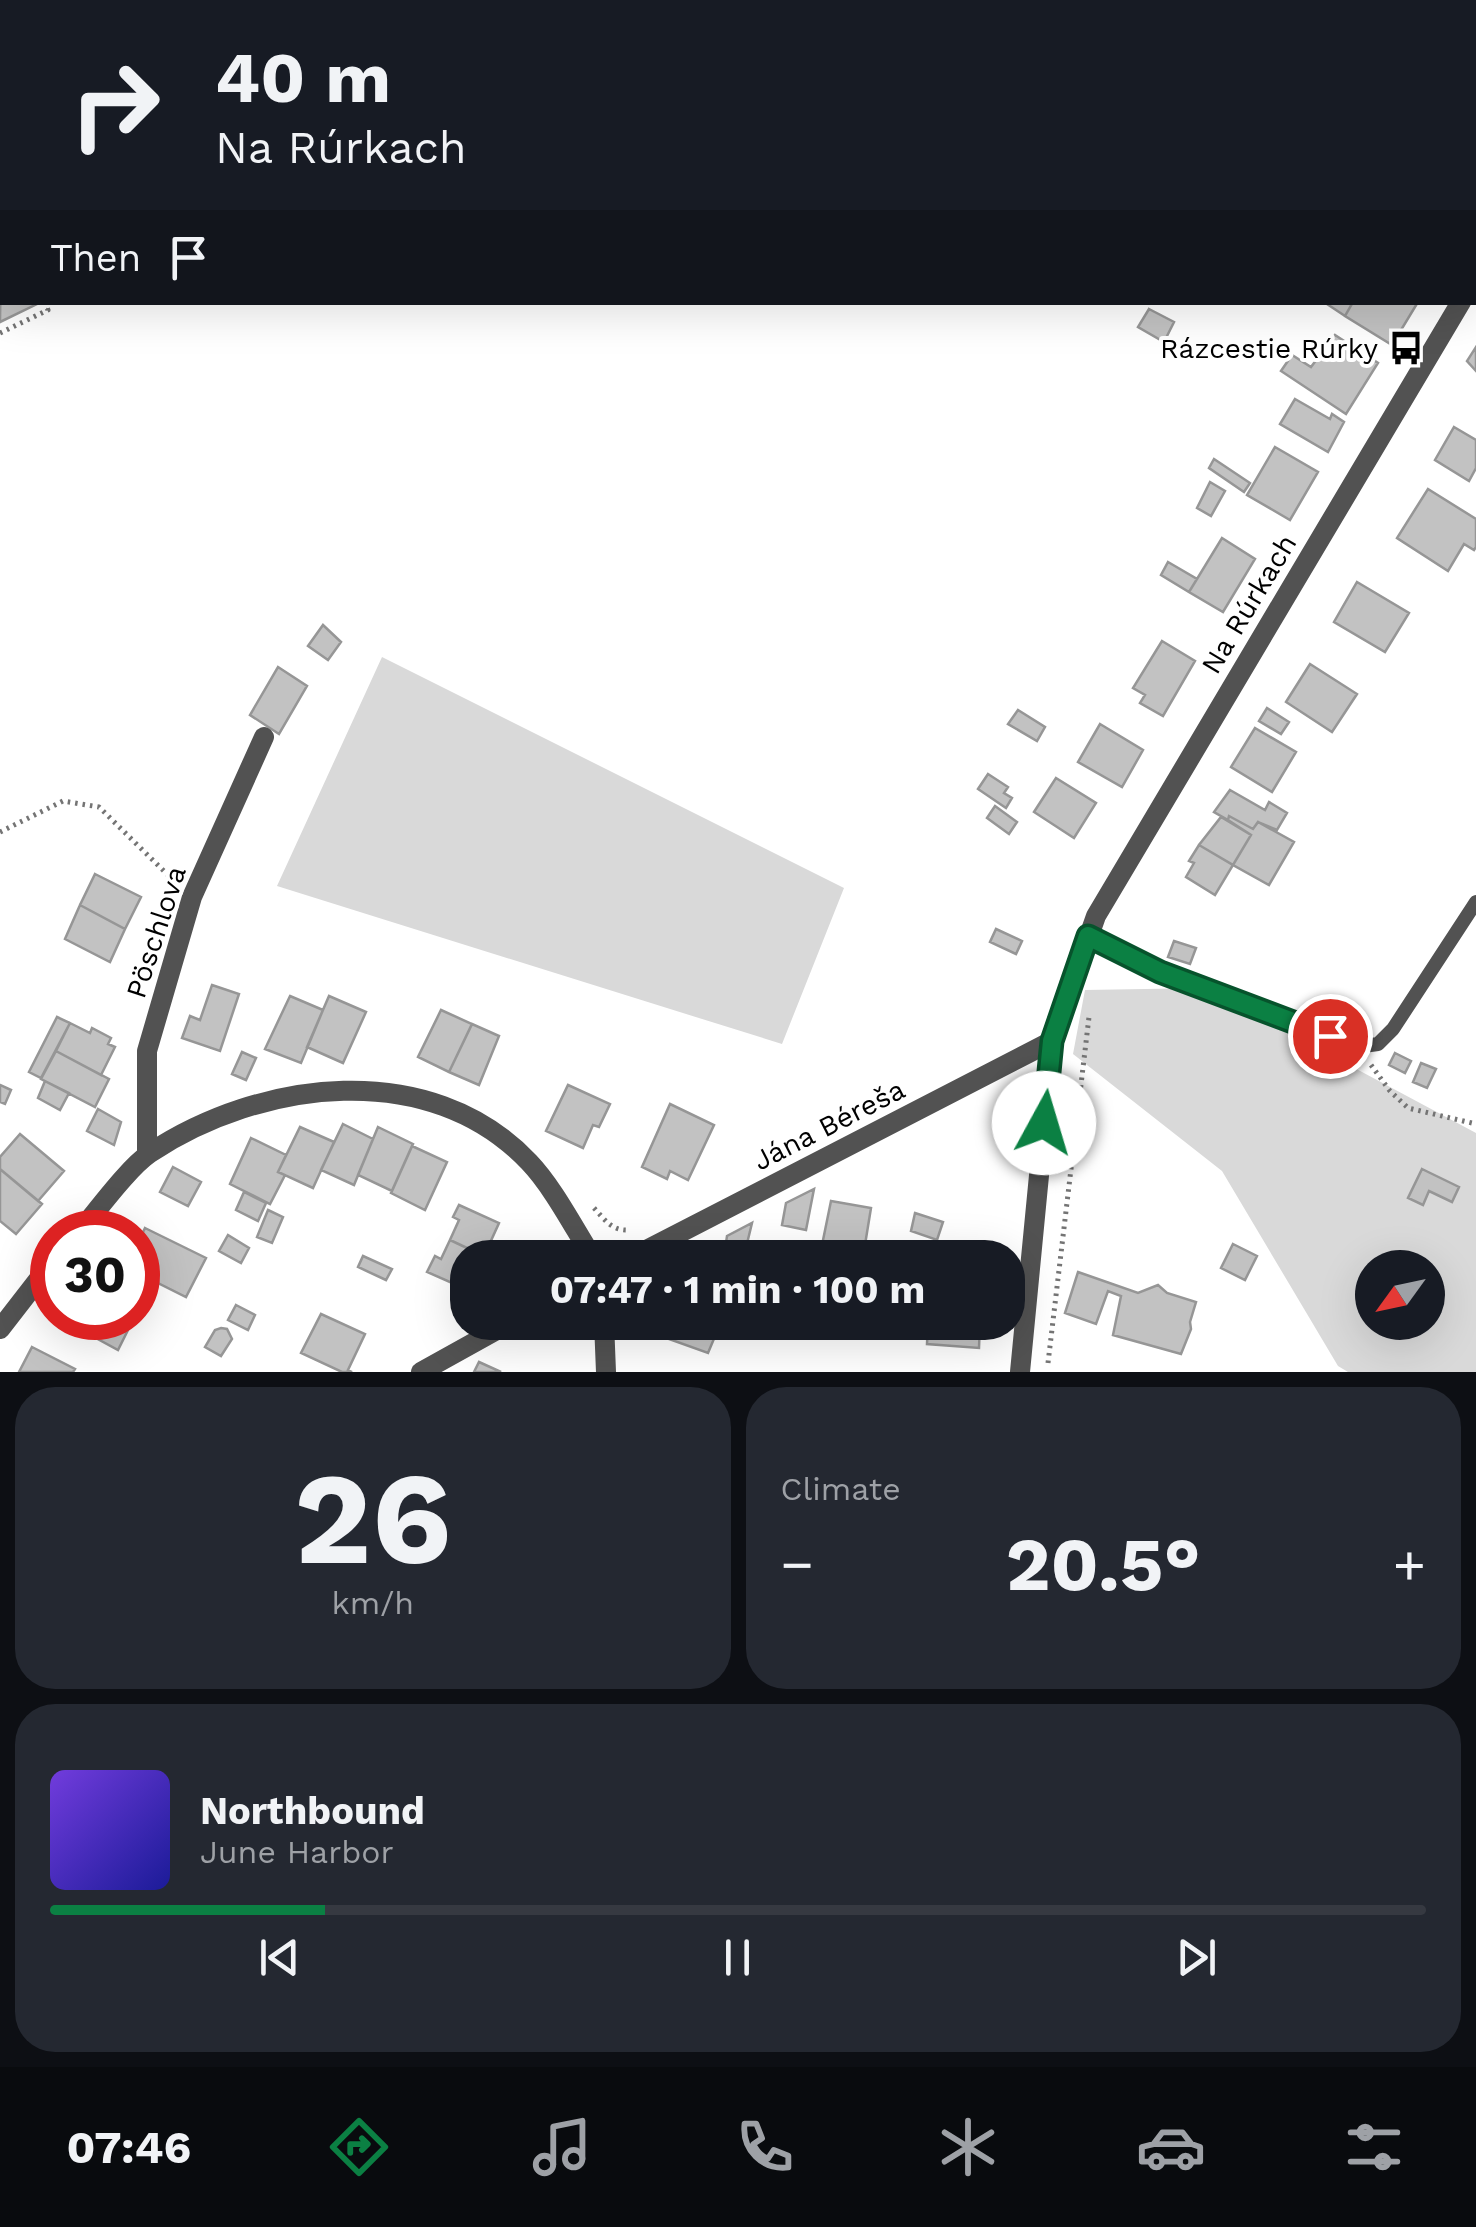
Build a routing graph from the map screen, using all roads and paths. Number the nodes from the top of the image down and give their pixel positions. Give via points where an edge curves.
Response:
1 (46, 305) edge
2 (1460, 305) edge
3 (0, 333) edge
4 (264, 737) dead end
5 (0, 832) edge
6 (192, 897) junction
7 (1476, 902) edge
8 (1088, 936) junction
9 (1091, 1005) dead end
10 (1052, 1041) junction
11 (1356, 1046) junction
12 (1476, 1124) edge
13 (147, 1155) junction
14 (586, 1199) dead end
15 (98, 1210) edge
16 (636, 1230) dead end
17 (581, 1240) edge
18 (666, 1240) edge
19 (30, 1290) edge
20 (0, 1328) edge
21 (479, 1340) edge
22 (605, 1340) edge
23 (421, 1372) edge
24 (606, 1372) edge
25 (1020, 1372) edge
26 (1048, 1372) edge

1 - 3 path via 48,310
2 - 8 street, Na Rúrkach
4 - 6 street, Pöschlova
5 - 6 path via 63,801 99,807
6 - 13 street, Pöschlova via 147,1051
7 - 11 lane via 1393,1029 1378,1044
8 - 10 street, Na Rúrkach
8 - 11 lane via 1160,972
9 - 26 path
10 - 18 street, Jána Béreša
10 - 25 street, Na Rúrkach
11 - 12 path via 1408,1108
13 - 15 street
13 - 17 street via 240,1107 345,1089 398,1093 448,1107 492,1131 530,1163
14 - 16 path via 618,1231
19 - 20 street
21 - 23 street
22 - 24 street

